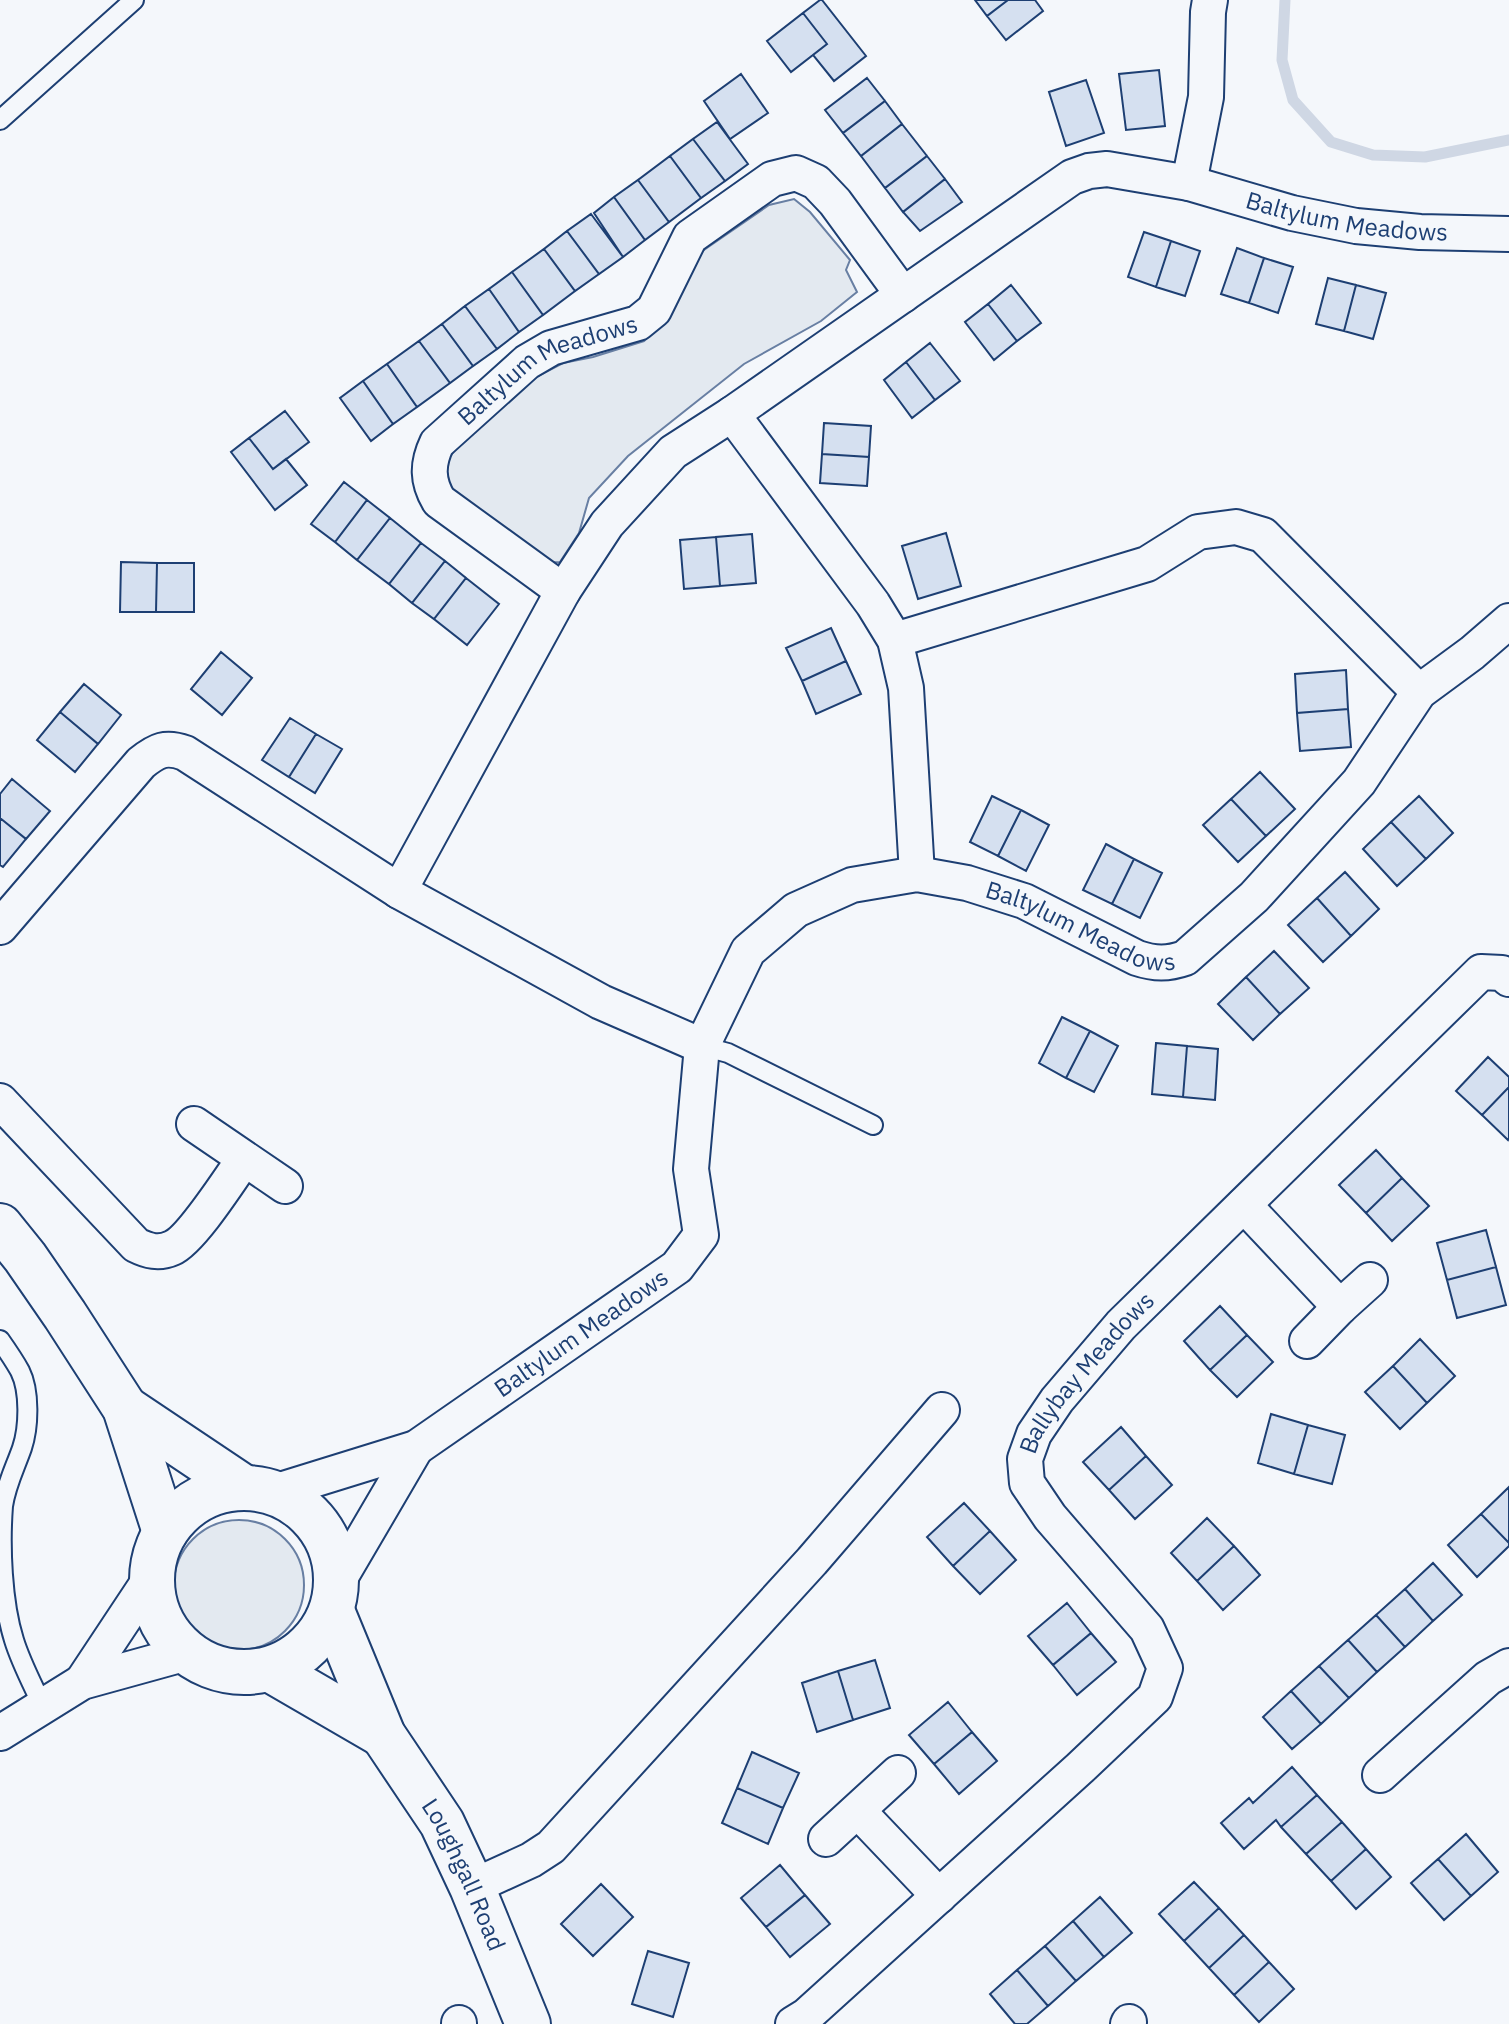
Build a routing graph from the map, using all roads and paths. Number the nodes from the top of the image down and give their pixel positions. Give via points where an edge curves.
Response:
1 (134, 0) edge
2 (1210, 0) edge
3 (0, 120) edge
4 (1189, 183) junction
5 (1509, 234) edge
6 (903, 295) junction
7 (732, 414) junction
8 (563, 591) junction
9 (1509, 621) edge
10 (895, 640) junction
11 (1419, 692) junction
12 (917, 874) junction
13 (399, 891) junction
14 (0, 927) edge
15 (1509, 979) edge
16 (702, 1046) junction
17 (0, 1101) edge
18 (194, 1124) dead end
19 (873, 1125) dead end
20 (244, 1159) junction
21 (285, 1186) dead end
22 (1244, 1205) junction
23 (0, 1226) edge
24 (1370, 1280) dead end
25 (1340, 1307) junction
26 (0, 1340) edge
27 (1307, 1341) dead end
28 (125, 1408) junction
29 (942, 1410) dead end
30 (416, 1448) junction
31 (258, 1490) junction
32 (165, 1532) junction
33 (151, 1578) junction
34 (335, 1597) junction
35 (187, 1653) junction
36 (1509, 1666) edge
37 (271, 1670) junction
38 (82, 1682) junction
39 (43, 1707) junction
40 (0, 1733) edge
41 (383, 1735) junction
42 (898, 1773) dead end
43 (1380, 1775) dead end
44 (858, 1811) junction
45 (826, 1839) dead end
46 (472, 1887) junction
47 (939, 1896) junction
48 (528, 2024) edge
49 (793, 2024) edge

1 - 3 lane
2 - 4 street via 1206,97
4 - 5 street, Baltylum Meadows via 1356,226
4 - 6 street, Baltylum Meadows via 1107,169 1072,177
6 - 7 street, Baltylum Meadows
6 - 8 street, Baltylum Meadows via 835,202 816,182 796,173 772,179 690,237 654,310 638,323 551,348 527,362 437,443 429,473 439,501
7 - 8 street, Baltylum Meadows via 673,452 607,524
7 - 10 street
8 - 13 street, Baltylum Meadows
9 - 11 street, Baltylum Meadows
10 - 11 street via 1147,564 1198,532 1236,527 1263,535
10 - 12 street via 906,688
11 - 12 street, Baltylum Meadows via 1359,782 1265,886 1185,958 1172,963 1137,958 1024,901
12 - 16 street, Baltylum Meadows via 852,885 796,910 748,951
13 - 14 street via 172,749 141,763
13 - 16 street via 601,1002
15 - 22 street, Ballybay Meadows via 1502,973 1481,972
16 - 19 lane via 728,1053
16 - 30 street, Baltylum Meadows via 691,1169 701,1235 677,1267
17 - 20 street via 136,1245 151,1252 172,1249 186,1238
18 - 20 street
20 - 21 street
22 - 25 street
22 - 47 street, Ballybay Meadows via 1121,1325 1057,1400 1034,1434 1025,1459 1027,1483 1050,1517 1147,1629 1165,1668 1155,1697
23 - 28 main road
24 - 25 street
25 - 27 street
26 - 39 lane via 21,1372 28,1424 3,1508 7,1614
28 - 31 main road
28 - 32 main road
29 - 46 street via 551,1847
30 - 31 street, Baltylum Meadows
30 - 34 street, Baltylum Meadows
31 - 32 main road via 213,1493 185,1508
31 - 34 main road via 300,1506 321,1527 333,1554
32 - 33 main road
33 - 35 main road via 155,1606 167,1632
33 - 38 street
34 - 37 main road via 319,1637 297,1657
34 - 41 main road, Loughgall Road
35 - 37 main road via 212,1668 241,1673
35 - 38 street
36 - 43 street via 1488,1678
37 - 41 main road, Loughgall Road
38 - 39 street
39 - 40 street
41 - 46 main road, Loughgall Road via 442,1823
42 - 44 street
44 - 45 street
44 - 47 street
46 - 48 main road, Loughgall Road
47 - 49 street, Ballybay Meadows

